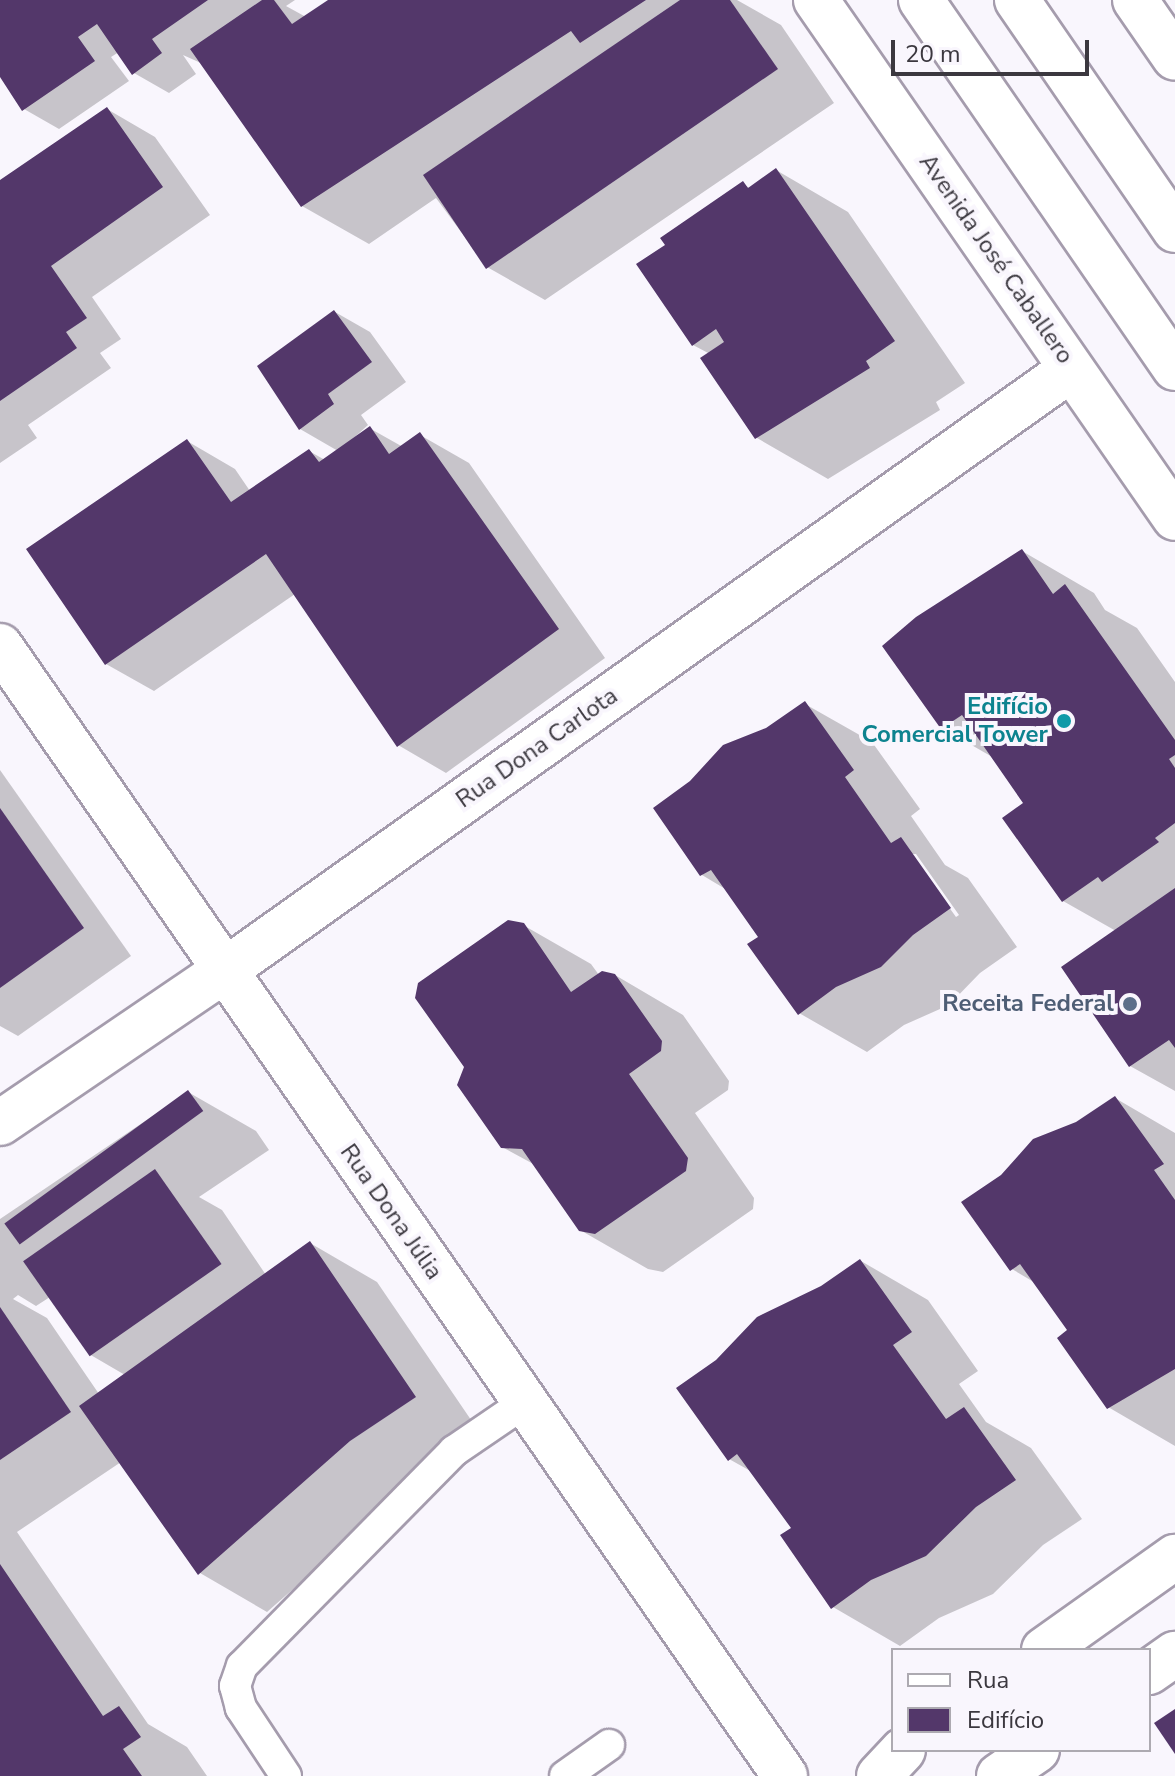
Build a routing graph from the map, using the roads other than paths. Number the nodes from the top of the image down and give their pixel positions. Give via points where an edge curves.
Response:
1 (816, 0) edge
2 (921, 0) edge
3 (1017, 0) edge
4 (1135, 0) edge
5 (1175, 58) edge
6 (1175, 230) edge
7 (1175, 368) edge
8 (1071, 369) junction
9 (1175, 518) edge
10 (0, 646) edge
11 (224, 971) junction
12 (0, 1123) edge
13 (524, 1403) junction
14 (1175, 1557) edge
15 (1047, 1648) edge
16 (1175, 1654) edge
17 (1151, 1671) edge
18 (609, 1745) dead end
19 (901, 1752) edge
20 (1034, 1752) edge
21 (286, 1776) edge
22 (565, 1776) edge
23 (785, 1776) edge
24 (879, 1776) edge
25 (999, 1776) edge

1 - 8 main road, Avenida José Caballero
2 - 7 main road
3 - 6 main road
4 - 5 main road
8 - 9 main road, Avenida José Caballero
8 - 11 main road, Rua Dona Carlota
10 - 11 main road, Rua Dona Júlia
11 - 12 main road, Rua Dona Carlota
11 - 13 main road, Rua Dona Júlia
13 - 21 lane via 454,1451 242,1666 235,1686 241,1708
13 - 23 main road, Rua Dona Júlia
14 - 15 main road
16 - 17 main road
18 - 22 lane
19 - 24 main road
20 - 25 main road

